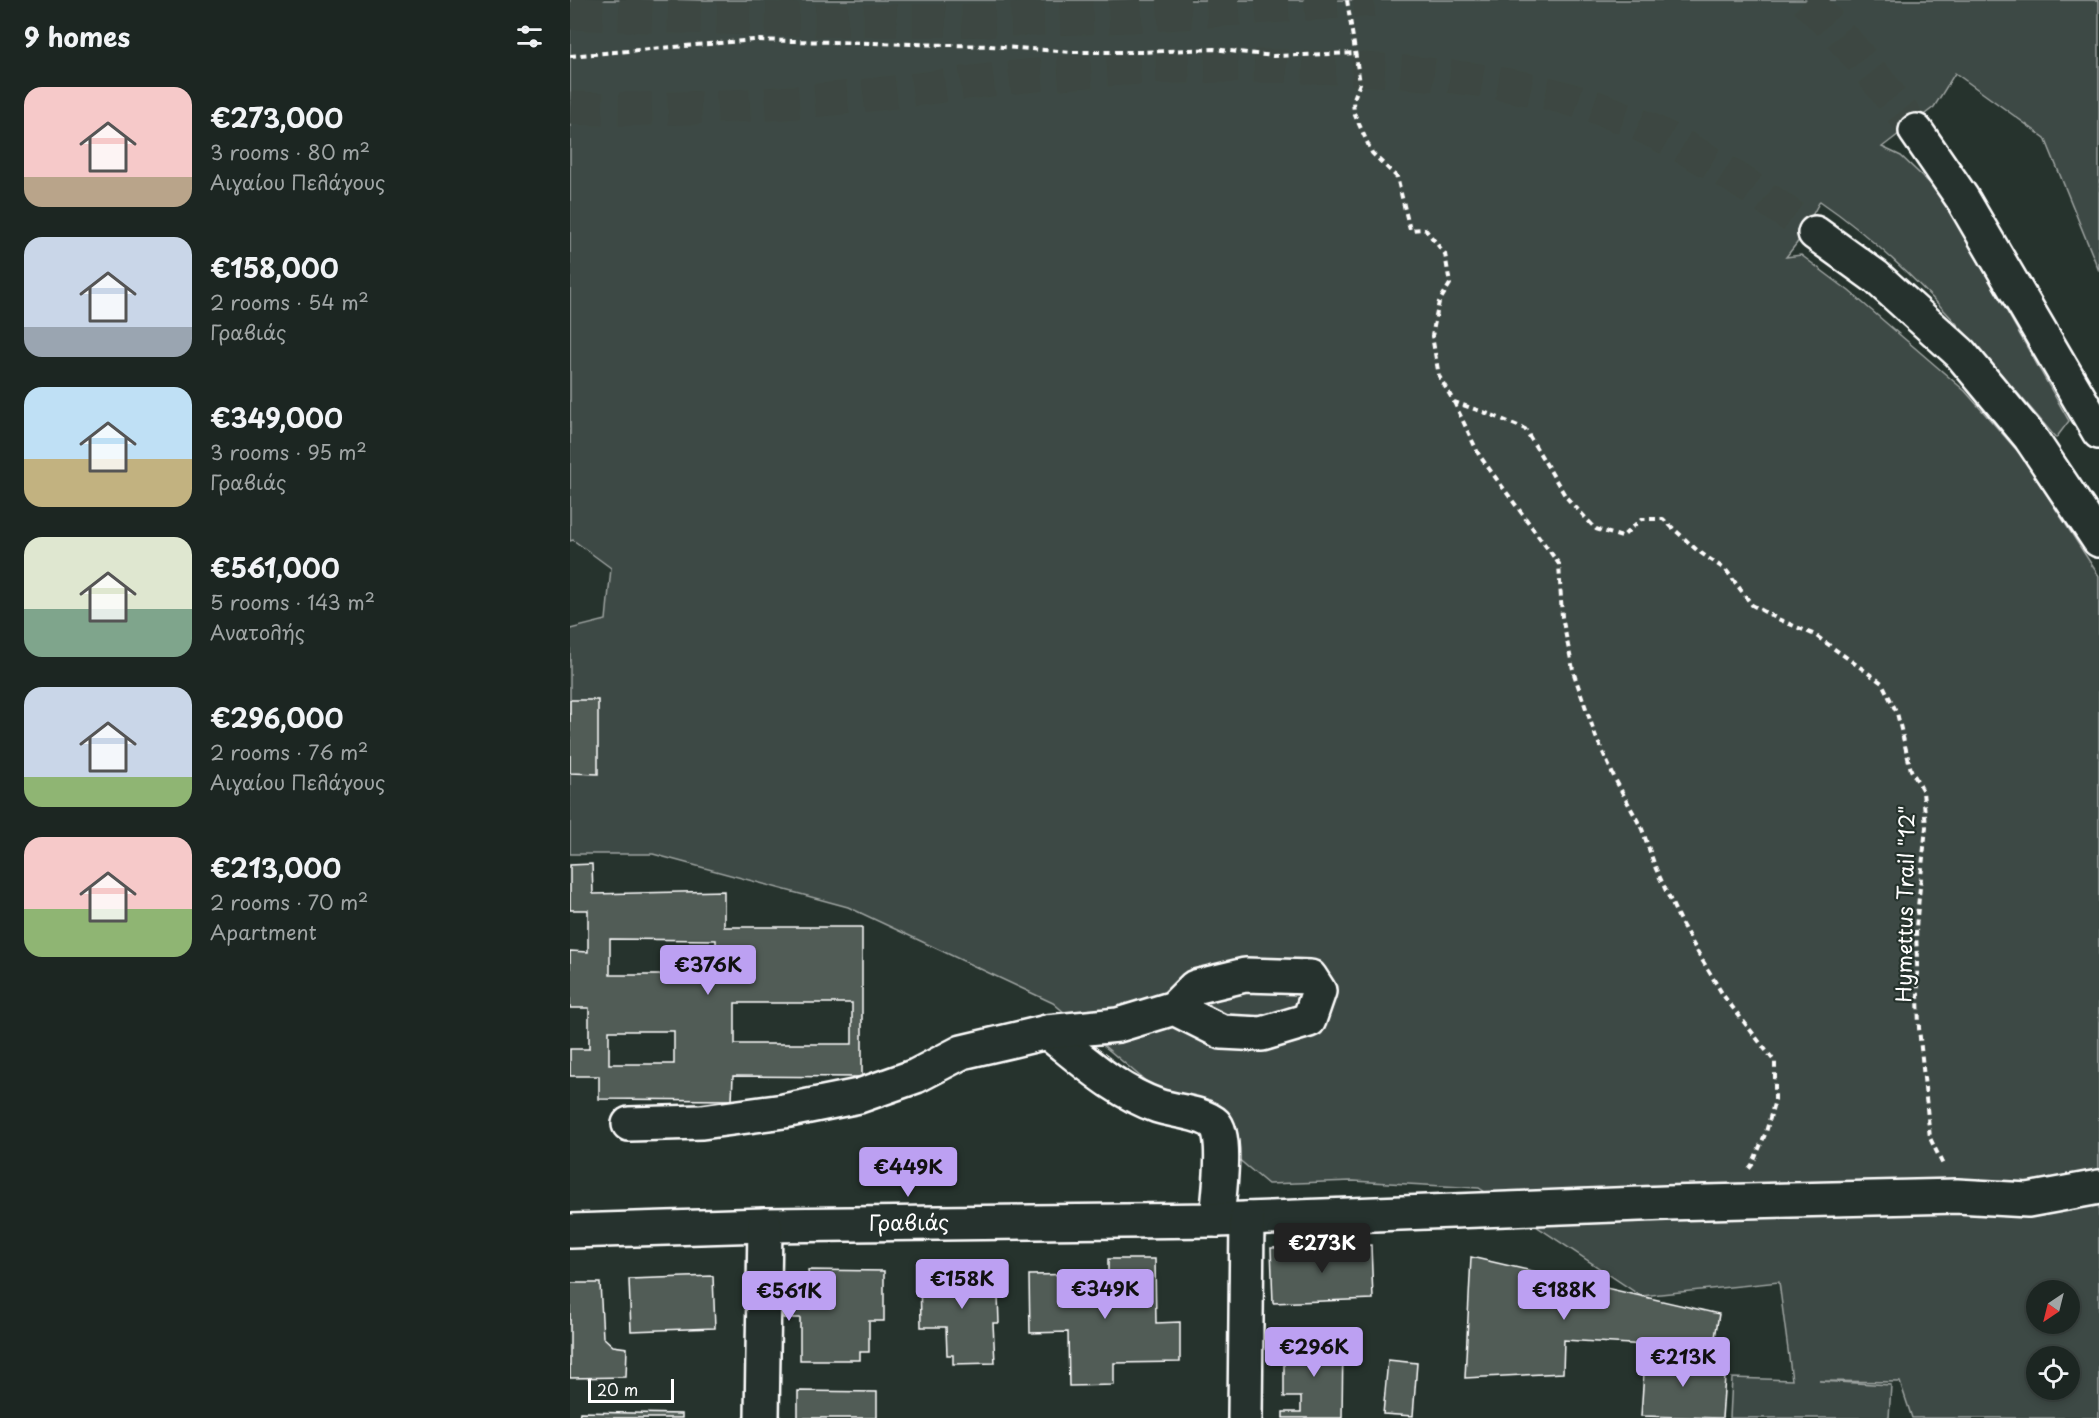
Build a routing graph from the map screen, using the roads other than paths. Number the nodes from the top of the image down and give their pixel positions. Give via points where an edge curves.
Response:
1 (1916, 131) tunnel mouth
2 (1815, 232) tunnel mouth
3 (2099, 432) edge
4 (2099, 540) edge
5 (1174, 1008) dead end
6 (1047, 1032) junction
7 (629, 1124) dead end
8 (2099, 1187) edge
9 (1232, 1220) junction
10 (765, 1226) junction
11 (570, 1231) edge
12 (762, 1418) edge
13 (1245, 1418) edge

1 - 3 main road via 1962,198
2 - 4 main road via 1876,277 1960,353 2030,437
5 - 6 main road via 1118,1025
6 - 7 main road via 962,1052 916,1076 859,1096 702,1122
6 - 9 main road via 1122,1091 1215,1124
8 - 9 main road, Γραβιάς via 2028,1200 1957,1196 1666,1203
9 - 10 main road, Γραβιάς
9 - 13 main road
10 - 11 main road, Γραβιάς
10 - 12 main road

